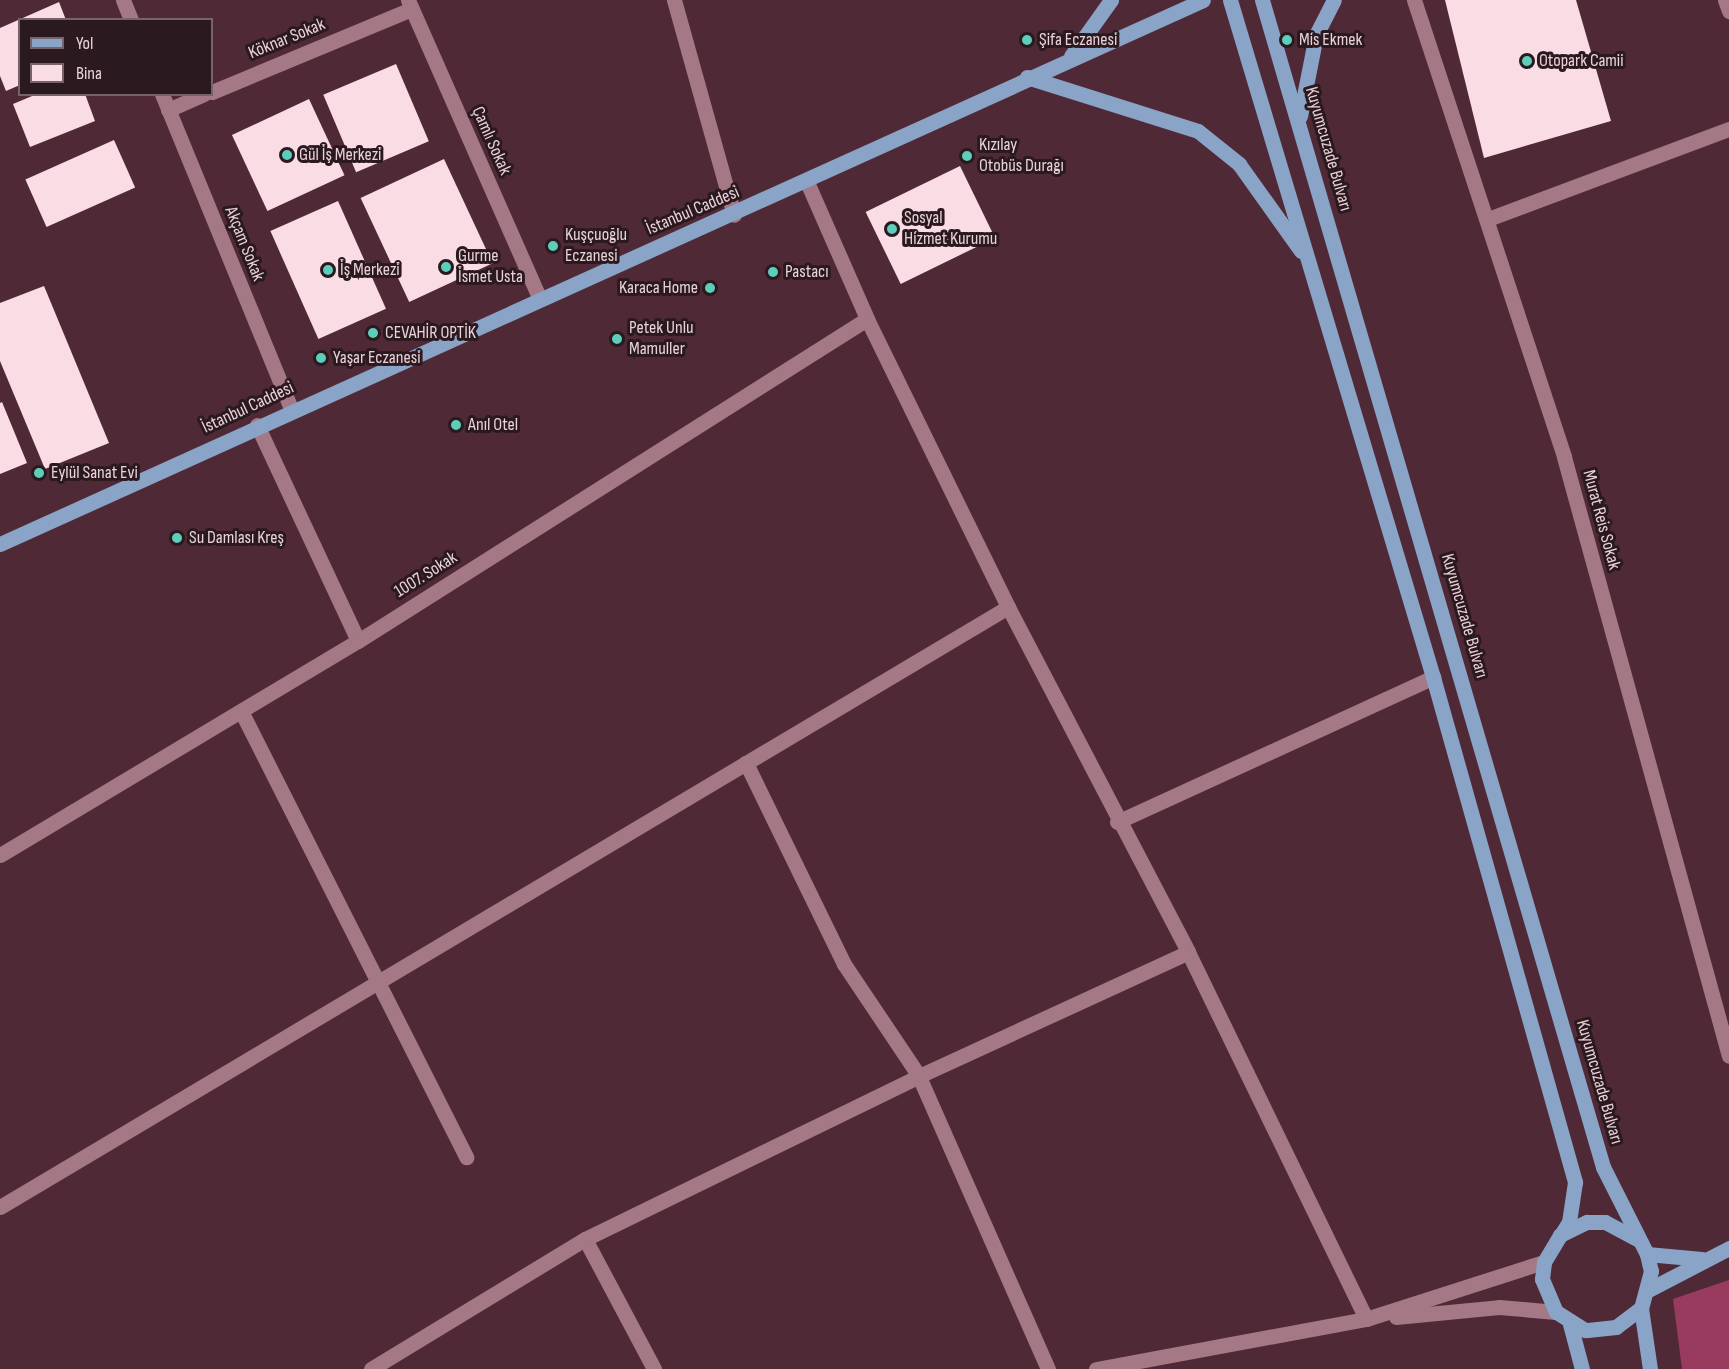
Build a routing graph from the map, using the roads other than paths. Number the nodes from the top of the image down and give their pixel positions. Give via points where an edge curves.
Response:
1 (123, 0) edge
2 (674, 0) edge
3 (1111, 0) edge
4 (1203, 0) edge
5 (1230, 0) edge
6 (1262, 0) edge
7 (1334, 0) edge
8 (1414, 0) edge
9 (1725, 0) edge
10 (409, 5) edge
11 (1729, 11) edge
12 (130, 18) edge
13 (1071, 56) junction
14 (1027, 77) junction
15 (213, 92) edge
16 (163, 96) edge
17 (200, 96) edge
18 (168, 110) junction
19 (1299, 119) junction
20 (1729, 129) edge
21 (807, 182) junction
22 (734, 215) junction
23 (1488, 219) junction
24 (1310, 267) junction
25 (538, 297) junction
26 (867, 320) junction
27 (291, 409) junction
28 (257, 425) junction
29 (0, 544) edge
30 (1008, 607) junction
31 (358, 641) junction
32 (1433, 676) junction
33 (241, 711) junction
34 (746, 763) junction
35 (1117, 822) junction
36 (0, 855) edge
37 (1188, 952) junction
38 (378, 982) junction
39 (1729, 1056) edge
40 (919, 1076) junction
41 (466, 1156) dead end
42 (0, 1207) edge
43 (1560, 1235) junction
44 (585, 1239) junction
45 (1636, 1239) junction
46 (1729, 1248) edge
47 (1647, 1254) junction
48 (1702, 1259) junction
49 (1544, 1262) junction
50 (1650, 1290) junction
51 (1641, 1308) junction
52 (1556, 1312) junction
53 (1366, 1319) junction
54 (1570, 1324) junction
55 (371, 1369) edge
56 (654, 1369) edge
57 (1048, 1369) edge
58 (1096, 1369) edge
59 (1582, 1369) edge
60 (1650, 1369) edge

1 - 12 street
2 - 22 street
3 - 13 main road
4 - 13 main road, İstanbul Caddesi
5 - 24 main road
6 - 19 main road, Kuyumcuzade Bulvarı
7 - 19 main road via 1316,35
8 - 23 street, Murat Reis Sokak
9 - 11 street
10 - 15 street, Köknar Sokak
10 - 25 street, Çamlı Sokak
13 - 14 main road, İstanbul Caddesi
14 - 21 main road, İstanbul Caddesi
14 - 24 main road via 1198,131 1239,164
16 - 18 street, Akçam Sokak
17 - 18 street
18 - 27 street, Akçam Sokak
19 - 45 main road, Kuyumcuzade Bulvarı via 1603,1167
20 - 23 street
21 - 22 main road, İstanbul Caddesi
21 - 26 street
22 - 25 main road, İstanbul Caddesi
23 - 39 street, Murat Reis Sokak via 1563,457
24 - 32 main road
25 - 27 main road, İstanbul Caddesi
26 - 30 street
26 - 31 street, 1007. Sokak
27 - 28 main road, İstanbul Caddesi
28 - 29 main road, İstanbul Caddesi
28 - 31 street
30 - 34 street
30 - 35 street
31 - 33 street, 1007. Sokak
32 - 35 street
32 - 43 main road via 1575,1182 1569,1222
33 - 36 street, 1007. Sokak
33 - 38 street
34 - 38 street
34 - 40 street via 844,964
35 - 37 street
37 - 40 street
37 - 53 street
38 - 41 street
38 - 42 street
40 - 44 street
40 - 57 street
43 - 45 main road via 1587,1222 1605,1222
43 - 49 main road
44 - 55 street
44 - 56 street
45 - 47 main road
46 - 48 main road
47 - 48 main road
47 - 50 main road
48 - 50 main road
49 - 52 main road via 1546,1297
49 - 53 street
50 - 51 main road
51 - 54 main road via 1608,1329
51 - 60 main road
52 - 53 street via 1499,1307
52 - 54 main road
53 - 58 street
54 - 59 main road

